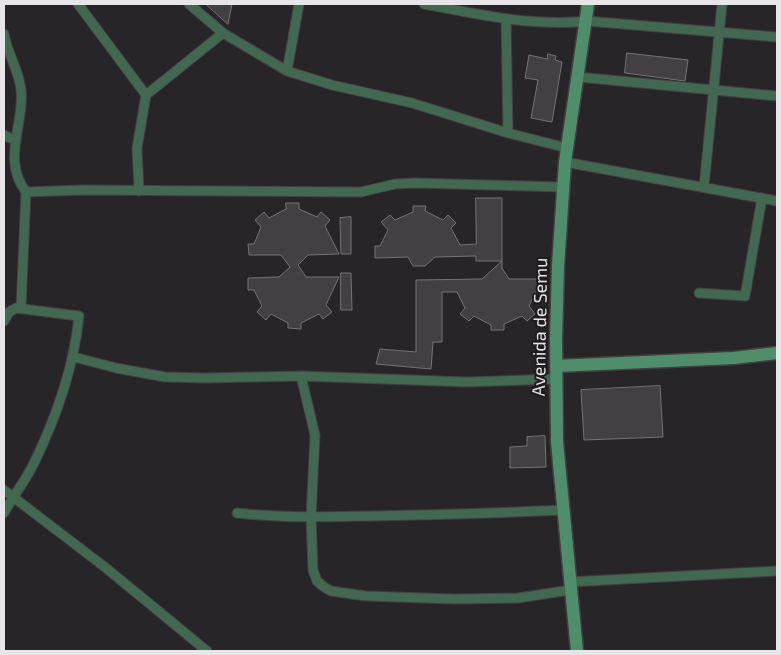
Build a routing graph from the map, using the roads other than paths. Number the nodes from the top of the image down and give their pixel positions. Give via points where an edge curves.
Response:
1 (78, 4) edge
2 (189, 4) edge
3 (300, 4) edge
4 (424, 4) edge
5 (588, 4) edge
6 (722, 4) edge
7 (506, 19) junction
8 (587, 21) junction
9 (720, 32) junction
10 (223, 33) junction
11 (4, 34) edge
12 (777, 37) edge
13 (287, 71) junction
14 (578, 77) junction
15 (714, 92) junction
16 (146, 95) junction
17 (777, 96) edge
18 (508, 133) junction
19 (4, 135) edge
20 (14, 140) junction
21 (567, 148) junction
22 (565, 162) junction
23 (563, 187) junction
24 (704, 187) junction
25 (139, 191) junction
26 (26, 192) junction
27 (762, 198) junction
28 (777, 201) edge
29 (700, 293) dead end
30 (21, 308) junction
31 (4, 321) edge
32 (777, 354) edge
33 (74, 357) junction
34 (556, 366) junction
35 (301, 376) junction
36 (556, 379) junction
37 (4, 490) edge
38 (13, 496) junction
39 (562, 510) junction
40 (4, 512) edge
41 (237, 513) dead end
42 (312, 518) junction
43 (777, 571) edge
44 (570, 586) junction
45 (201, 649) edge
46 (577, 651) edge

1 - 16 street
2 - 10 street
3 - 13 street
4 - 7 street
5 - 8 main road, Avenida de Semu
6 - 9 street
7 - 8 street
7 - 18 street
8 - 9 street
8 - 14 main road, Avenida de Semu
9 - 12 street
9 - 15 street
10 - 13 street
10 - 16 street
11 - 20 street via 21,88
13 - 18 street via 412,103
14 - 15 street
14 - 21 main road, Avenida de Semu
15 - 17 street
15 - 24 street
16 - 25 street via 137,148
18 - 21 street
19 - 20 street
20 - 26 street via 19,180
21 - 22 main road, Avenida de Semu
22 - 23 main road, Avenida de Semu
22 - 24 street
23 - 25 street via 416,183 361,192
23 - 34 main road, Avenida de Semu
24 - 27 street
25 - 26 street
26 - 30 street
27 - 28 street
27 - 29 street via 745,296
30 - 31 street via 12,309
30 - 33 street via 79,316
32 - 34 main road
33 - 35 street via 164,377
33 - 38 street via 34,465
34 - 36 main road, Avenida de Semu
35 - 36 street via 458,382
35 - 42 street via 315,435
36 - 39 main road, Avenida de Semu
37 - 38 street
38 - 40 street
38 - 45 street via 106,568
39 - 42 street
39 - 44 main road, Avenida de Semu
41 - 42 street
42 - 44 street via 313,570 317,580 331,591 366,596 454,599 533,596
43 - 44 street
44 - 46 main road, Avenida de Semu

